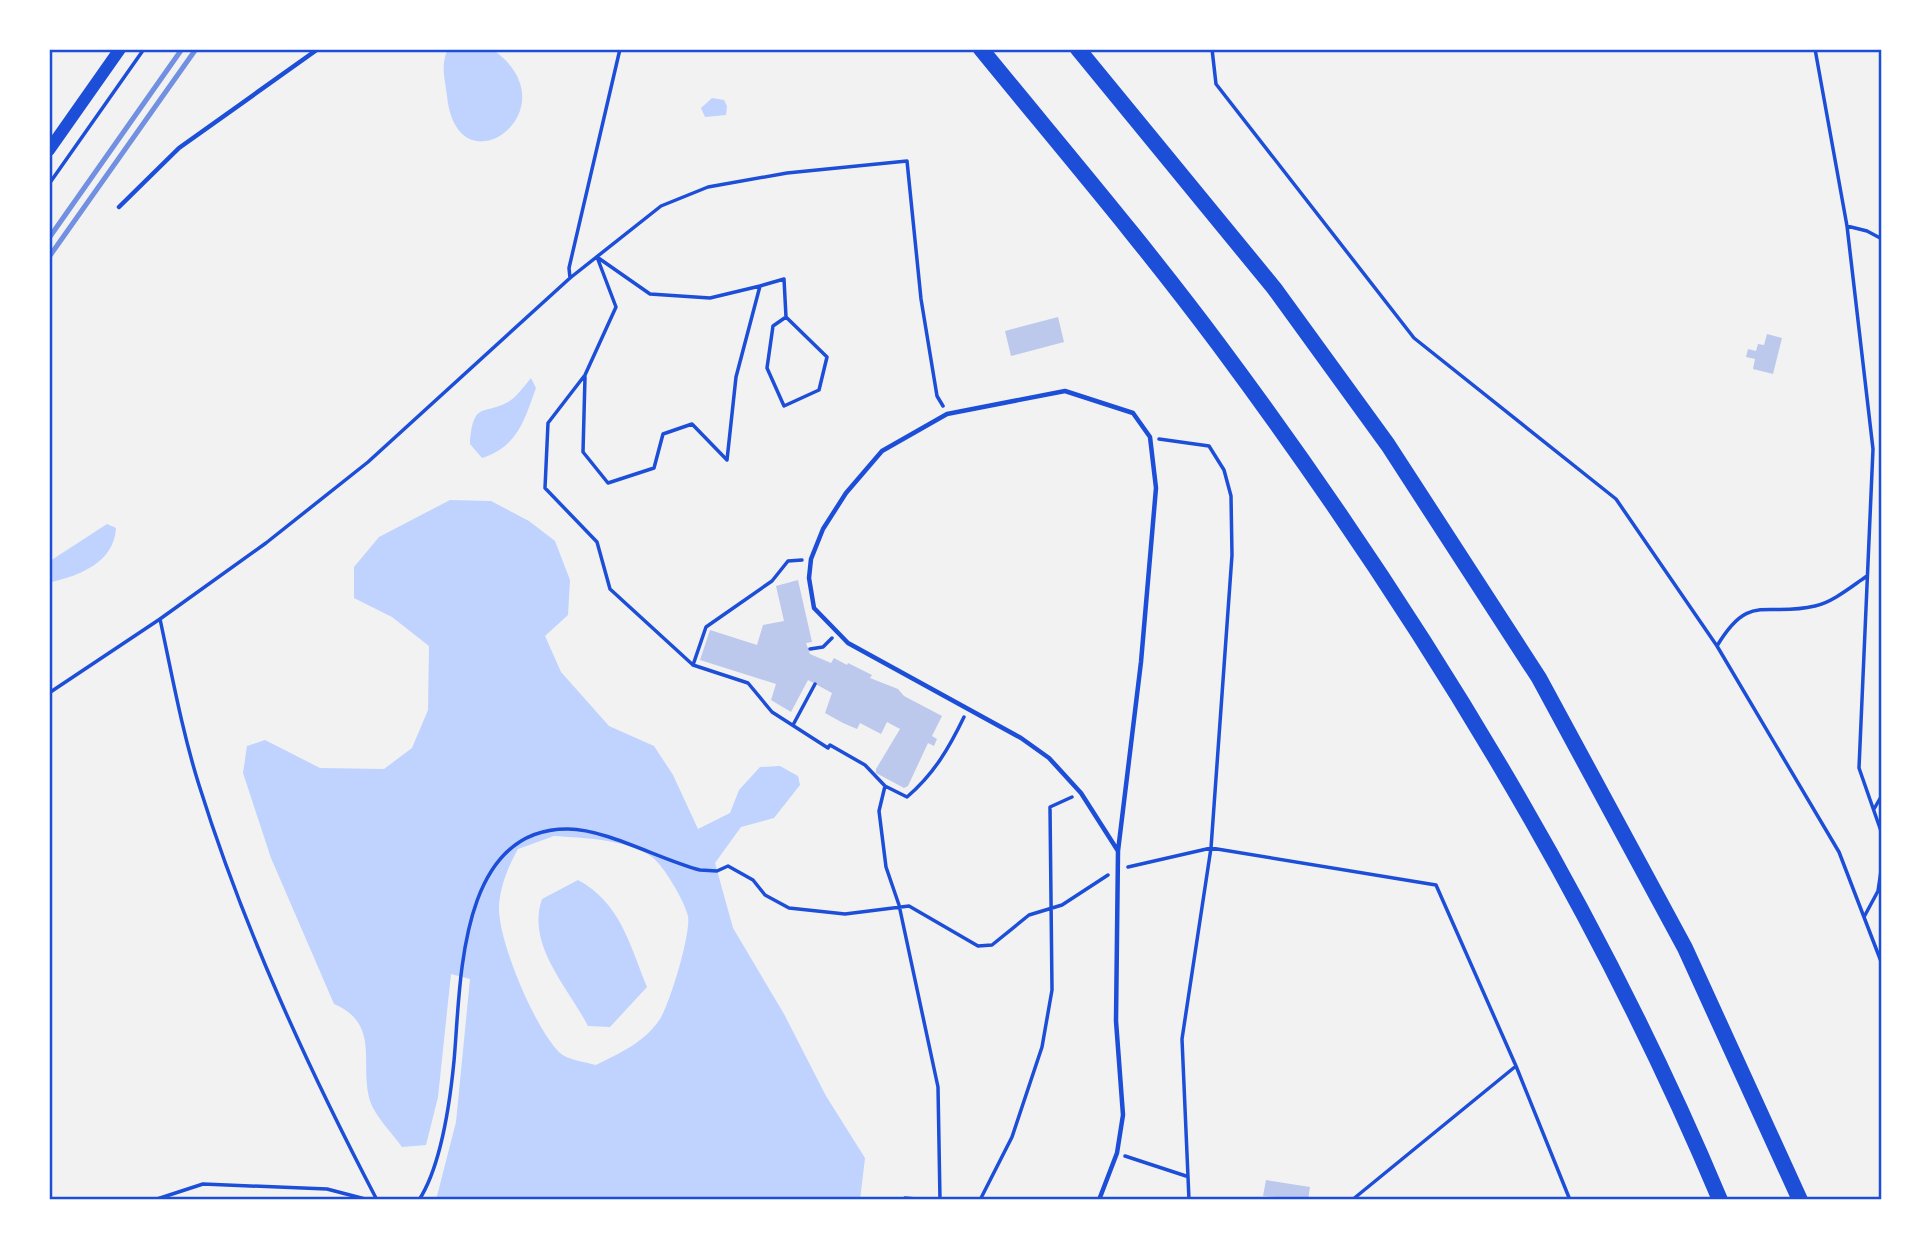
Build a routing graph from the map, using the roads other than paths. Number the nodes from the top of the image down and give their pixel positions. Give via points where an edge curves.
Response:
1 (120, 49) edge
2 (318, 49) edge
3 (981, 49) edge
4 (1078, 49) edge
5 (49, 150) edge
6 (119, 208) dead end
7 (1118, 851) junction
8 (1099, 1200) edge
9 (1720, 1200) edge
10 (1802, 1200) edge

1 - 5 main road
2 - 6 lane via 179,148
3 - 9 highway via 1217,343 1329,499 1477,727 1624,991
4 - 10 highway via 1290,310 1388,445 1539,678 1685,948
7 - 7 lane via 1156,488 1150,437 1133,414 1065,391 947,414 882,451 846,493 811,559 814,608 848,643 1049,758 1081,793
7 - 8 lane via 1116,1021 1123,1115 1117,1153

